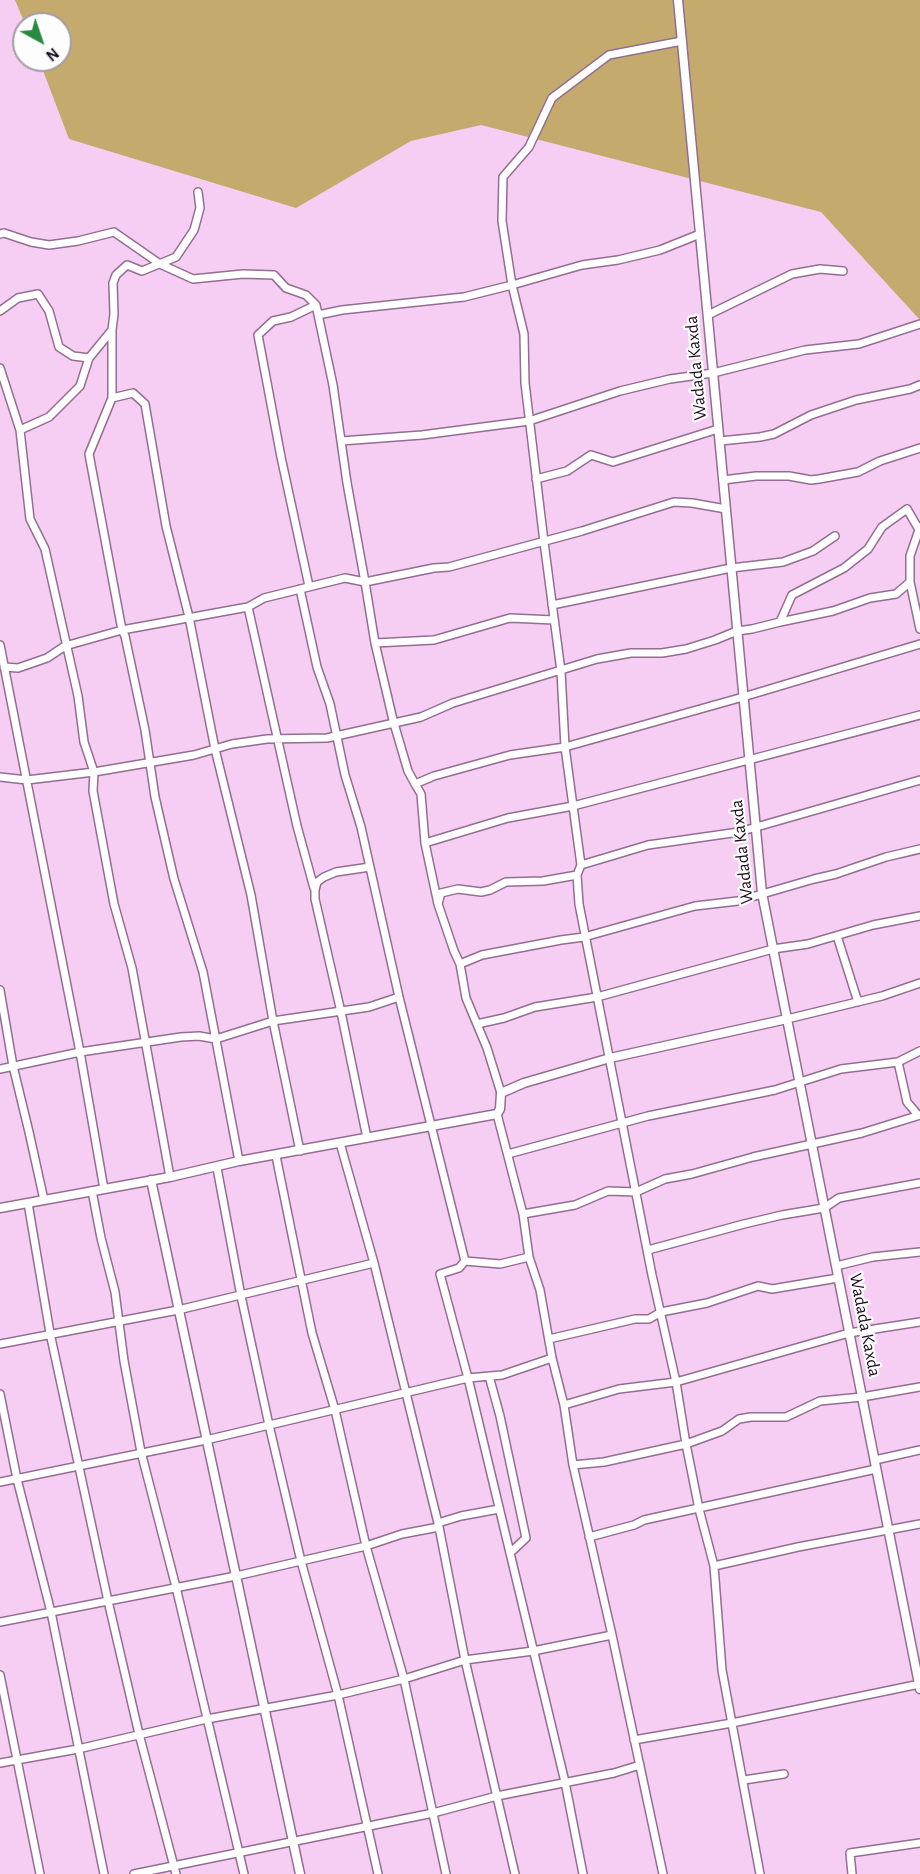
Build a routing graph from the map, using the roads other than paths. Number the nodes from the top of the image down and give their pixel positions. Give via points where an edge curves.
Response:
1 (678, 0) edge
2 (682, 41) junction
3 (198, 192) dead end
4 (0, 234) edge
5 (700, 234) junction
6 (160, 264) junction
7 (843, 271) dead end
8 (512, 285) junction
9 (316, 305) junction
10 (0, 311) edge
11 (318, 315) junction
12 (708, 315) junction
13 (920, 324) edge
14 (112, 330) junction
15 (89, 358) junction
16 (0, 368) edge
17 (713, 373) junction
18 (920, 385) edge
19 (112, 398) junction
20 (529, 421) junction
21 (718, 429) junction
22 (20, 430) junction
23 (341, 441) junction
24 (720, 441) junction
25 (920, 448) edge
26 (536, 479) junction
27 (723, 480) junction
28 (726, 509) junction
29 (919, 527) edge
30 (835, 536) dead end
31 (544, 542) junction
32 (731, 568) junction
33 (365, 582) junction
34 (910, 582) junction
35 (309, 586) junction
36 (300, 589) junction
37 (552, 605) junction
38 (249, 607) junction
39 (189, 617) junction
40 (554, 620) junction
41 (780, 622) junction
42 (920, 629) edge
43 (122, 630) junction
44 (737, 631) junction
45 (375, 643) junction
46 (920, 644) edge
47 (0, 645) edge
48 (65, 646) junction
49 (4, 667) junction
50 (561, 671) junction
51 (744, 697) junction
52 (920, 715) edge
53 (395, 724) junction
54 (337, 736) junction
55 (277, 739) junction
56 (565, 747) junction
57 (215, 749) junction
58 (749, 759) junction
59 (151, 762) junction
60 (94, 772) junction
61 (0, 777) edge
62 (27, 780) junction
63 (920, 780) edge
64 (415, 784) junction
65 (573, 806) junction
66 (756, 826) junction
67 (425, 843) junction
68 (920, 849) edge
69 (581, 865) junction
70 (370, 867) junction
71 (576, 875) junction
72 (315, 890) junction
73 (762, 893) junction
74 (438, 904) junction
75 (920, 916) edge
76 (837, 936) junction
77 (584, 937) junction
78 (773, 949) junction
79 (460, 964) junction
80 (920, 983) edge
81 (0, 990) edge
82 (399, 997) junction
83 (597, 997) junction
84 (858, 1002) junction
85 (341, 1012) junction
86 (787, 1019) junction
87 (273, 1021) junction
88 (477, 1024) junction
89 (216, 1039) junction
90 (146, 1043) junction
91 (920, 1051) edge
92 (80, 1052) junction
93 (610, 1058) junction
94 (898, 1062) junction
95 (13, 1066) junction
96 (0, 1069) edge
97 (799, 1082) junction
98 (501, 1093) junction
99 (497, 1114) junction
100 (919, 1115) edge
101 (622, 1123) junction
102 (432, 1127) junction
103 (367, 1138) junction
104 (340, 1143) junction
105 (812, 1144) junction
106 (300, 1151) junction
107 (508, 1154) junction
108 (276, 1156) junction
109 (240, 1161) junction
110 (217, 1167) junction
111 (170, 1177) junction
112 (151, 1180) junction
113 (920, 1183) edge
114 (104, 1189) junction
115 (92, 1191) junction
116 (636, 1192) junction
117 (44, 1200) junction
118 (28, 1203) junction
119 (0, 1208) edge
120 (824, 1208) junction
121 (523, 1214) junction
122 (648, 1250) junction
123 (920, 1252) edge
124 (529, 1257) junction
125 (465, 1261) junction
126 (374, 1263) junction
127 (836, 1266) junction
128 (838, 1278) junction
129 (301, 1281) junction
130 (241, 1296) junction
131 (178, 1310) junction
132 (661, 1312) junction
133 (118, 1322) junction
134 (920, 1322) edge
135 (50, 1333) junction
136 (849, 1333) junction
137 (549, 1339) junction
138 (0, 1344) edge
139 (552, 1359) junction
140 (489, 1376) junction
141 (468, 1378) junction
142 (676, 1382) junction
143 (920, 1387) edge
144 (405, 1392) junction
145 (0, 1394) edge
146 (862, 1397) junction
147 (564, 1405) junction
148 (335, 1410) junction
149 (269, 1425) junction
150 (206, 1440) junction
151 (686, 1443) junction
152 (920, 1450) edge
153 (141, 1452) junction
154 (573, 1465) junction
155 (875, 1465) junction
156 (80, 1466) junction
157 (17, 1479) junction
158 (0, 1482) edge
159 (500, 1509) junction
160 (699, 1509) junction
161 (920, 1524) edge
162 (438, 1525) junction
163 (888, 1530) junction
164 (589, 1537) junction
165 (366, 1546) junction
166 (510, 1553) junction
167 (301, 1561) junction
168 (714, 1566) junction
169 (236, 1576) junction
170 (176, 1587) junction
171 (108, 1601) junction
172 (51, 1612) junction
173 (0, 1622) edge
174 (612, 1635) junction
175 (533, 1651) junction
176 (465, 1660) junction
177 (0, 1675) edge
178 (404, 1679) junction
179 (920, 1685) edge
180 (338, 1695) junction
181 (264, 1708) junction
182 (207, 1719) junction
183 (732, 1723) junction
184 (139, 1734) junction
185 (634, 1740) junction
186 (78, 1749) junction
187 (16, 1761) junction
188 (0, 1763) edge
189 (640, 1765) junction
190 (784, 1774) dead end
191 (744, 1780) junction
192 (565, 1782) junction
193 (497, 1796) junction
194 (433, 1812) junction
195 (367, 1826) junction
196 (293, 1841) junction
197 (920, 1843) edge
198 (239, 1853) junction
199 (174, 1866) junction
200 (40, 1874) edge
201 (104, 1874) edge
202 (134, 1874) edge
203 (176, 1874) edge
204 (244, 1874) edge
205 (300, 1874) edge
206 (378, 1874) edge
207 (446, 1874) edge
208 (516, 1874) edge
209 (583, 1874) edge
210 (663, 1874) edge
211 (760, 1874) edge
212 (852, 1874) edge

1 - 2 street, Wadada Kaxda
2 - 5 street, Wadada Kaxda
2 - 8 street via 609,55 552,98 529,147 503,177 502,221
3 - 6 street via 200,208 194,230 176,257
4 - 6 street via 49,245 114,232
5 - 8 street via 660,250 582,265
5 - 12 street, Wadada Kaxda
6 - 9 street via 193,279 274,275 286,288 306,295
6 - 14 street via 142,271 127,265 116,275 112,283
7 - 12 street via 820,269 792,274
8 - 11 street via 464,297
8 - 20 street via 524,334
9 - 11 street
9 - 35 street via 273,321 258,335
10 - 15 street via 18,298 38,294 48,311 59,347 73,356
11 - 23 street
12 - 17 street, Wadada Kaxda
13 - 17 street via 859,344 805,350
14 - 15 street
14 - 19 street
15 - 22 street via 80,386 49,417
16 - 22 street
17 - 20 street via 620,391
17 - 21 street, Wadada Kaxda
18 - 24 street via 856,399 774,434
19 - 39 street via 133,393 145,404 166,526
19 - 43 street via 89,454
20 - 23 street
20 - 26 street
21 - 24 street, Wadada Kaxda
21 - 26 street via 613,462 591,455 567,471
22 - 48 street via 30,519 45,549
23 - 33 street
24 - 27 street, Wadada Kaxda
25 - 27 street via 858,472 819,479 756,476
26 - 31 street
27 - 28 street, Wadada Kaxda
28 - 31 street via 674,502
28 - 32 street, Wadada Kaxda
29 - 34 street via 910,556
29 - 41 street via 907,509 882,527 868,549 844,568 792,596
30 - 32 street via 813,551 783,562
31 - 33 street via 449,567
31 - 37 street
32 - 37 street
32 - 44 street, Wadada Kaxda
33 - 35 street via 345,578
33 - 45 street
34 - 41 street via 896,594
34 - 42 street
35 - 36 street
36 - 38 street via 264,598
36 - 54 street
37 - 40 street
38 - 39 street
38 - 55 street
39 - 43 street
39 - 57 street
40 - 45 street via 510,618 434,640
40 - 50 street
41 - 44 street
43 - 48 street
43 - 59 street
44 - 50 street via 686,649 631,653
44 - 51 street, Wadada Kaxda
45 - 53 street
46 - 51 street
47 - 49 street
48 - 49 street via 38,662 18,668
48 - 60 street via 78,696 84,742
49 - 62 street
50 - 53 street
50 - 56 street
51 - 56 street
51 - 58 street, Wadada Kaxda
52 - 58 street
53 - 54 street
53 - 64 street
54 - 55 street
54 - 70 street
55 - 57 street
55 - 72 street
56 - 64 street via 510,755
56 - 65 street
57 - 59 street
57 - 87 street via 251,895
58 - 65 street
58 - 66 street, Wadada Kaxda
59 - 60 street
59 - 89 street via 174,879 203,972
60 - 62 street
60 - 90 street via 93,791 114,904 132,968
61 - 62 street
62 - 92 street
63 - 66 street
64 - 67 street via 421,794
65 - 67 street via 508,818
65 - 69 street
66 - 69 street via 719,836 648,845
66 - 73 street, Wadada Kaxda
67 - 74 street
68 - 73 street
69 - 71 street
70 - 72 street via 324,877
70 - 82 street
71 - 74 street via 506,882 481,892 458,889 441,893
71 - 77 street
72 - 85 street
73 - 77 street via 738,901 695,906
73 - 78 street, Wadada Kaxda
74 - 79 street
75 - 76 street
76 - 78 street
76 - 84 street
77 - 79 street via 482,955
77 - 83 street
78 - 83 street
78 - 86 street, Wadada Kaxda
79 - 88 street via 466,998
80 - 84 street
81 - 95 street
82 - 85 street
82 - 102 street
83 - 88 street via 555,1002
83 - 93 street
84 - 86 street
85 - 87 street
85 - 103 street
86 - 93 street
86 - 97 street, Wadada Kaxda
87 - 89 street
87 - 106 street
88 - 98 street
89 - 90 street via 199,1036
89 - 109 street
90 - 92 street
90 - 111 street
91 - 94 street
92 - 95 street
92 - 114 street
93 - 98 street
93 - 101 street
94 - 97 street via 841,1069
94 - 100 street via 906,1102
95 - 96 street
95 - 117 street
97 - 101 street
97 - 105 street, Wadada Kaxda
98 - 99 street
99 - 102 street
99 - 107 street
100 - 105 street
101 - 107 street
101 - 116 street
102 - 103 street
102 - 125 street
103 - 104 street
104 - 106 street
104 - 126 street
105 - 116 street via 665,1179
105 - 120 street, Wadada Kaxda
106 - 108 street
107 - 121 street
108 - 109 street
108 - 129 street
109 - 110 street
110 - 111 street
110 - 130 street
111 - 112 street
112 - 114 street
112 - 131 street
113 - 120 street via 839,1198
114 - 115 street
115 - 117 street
115 - 133 street
116 - 121 street via 608,1191 575,1205
116 - 122 street
117 - 118 street
118 - 119 street
118 - 135 street
120 - 122 street via 744,1224
120 - 127 street, Wadada Kaxda
121 - 124 street
122 - 132 street
123 - 127 street
124 - 125 street via 500,1264
124 - 137 street
125 - 141 street via 459,1268 441,1274
126 - 129 street
126 - 144 street
127 - 128 street, Wadada Kaxda
128 - 132 street via 772,1289 758,1286
128 - 136 street, Wadada Kaxda
129 - 130 street
129 - 148 street
130 - 131 street
130 - 149 street
131 - 133 street
131 - 150 street
132 - 137 street via 650,1319
132 - 142 street
133 - 135 street
133 - 153 street
134 - 136 street
135 - 138 street
135 - 156 street
136 - 142 street
136 - 146 street, Wadada Kaxda
137 - 139 street
139 - 140 street
139 - 147 street
140 - 141 street
140 - 166 street via 526,1538
141 - 144 street
141 - 159 street
142 - 147 street via 619,1389
142 - 151 street
143 - 146 street
144 - 148 street
144 - 162 street
145 - 157 street
146 - 151 street via 820,1401 786,1416 739,1419 722,1431
146 - 155 street, Wadada Kaxda
147 - 154 street
148 - 149 street
148 - 165 street
149 - 150 street
149 - 167 street
150 - 153 street
150 - 169 street
151 - 154 street
151 - 160 street
152 - 155 street
153 - 156 street
153 - 170 street
154 - 164 street
155 - 160 street
155 - 163 street, Wadada Kaxda
156 - 157 street
156 - 171 street
157 - 158 street
157 - 172 street
159 - 162 street
159 - 166 street
160 - 164 street
160 - 168 street
161 - 163 street
162 - 165 street
162 - 176 street
163 - 168 street
163 - 179 street, Wadada Kaxda
164 - 174 street
165 - 167 street
165 - 178 street
166 - 175 street
167 - 169 street
167 - 180 street
168 - 183 street via 722,1670
169 - 170 street
169 - 181 street
170 - 171 street
170 - 182 street
171 - 172 street
171 - 184 street
172 - 173 street
172 - 186 street
174 - 175 street
174 - 185 street
175 - 176 street
175 - 192 street
176 - 178 street
176 - 193 street
177 - 187 street
178 - 180 street
178 - 194 street
179 - 183 street
180 - 181 street
180 - 195 street
181 - 182 street
181 - 196 street
182 - 184 street
182 - 198 street
183 - 185 street
183 - 191 street
184 - 186 street
184 - 199 street
185 - 189 street
186 - 187 street
186 - 201 street
187 - 188 street
187 - 200 street
189 - 192 street
189 - 210 street
190 - 191 street
191 - 211 street
192 - 193 street
192 - 209 street
193 - 194 street
193 - 208 street
194 - 195 street
194 - 207 street
195 - 196 street
195 - 206 street
196 - 198 street
196 - 205 street
197 - 212 street via 850,1853
198 - 199 street
198 - 204 street
199 - 202 street
199 - 203 street

